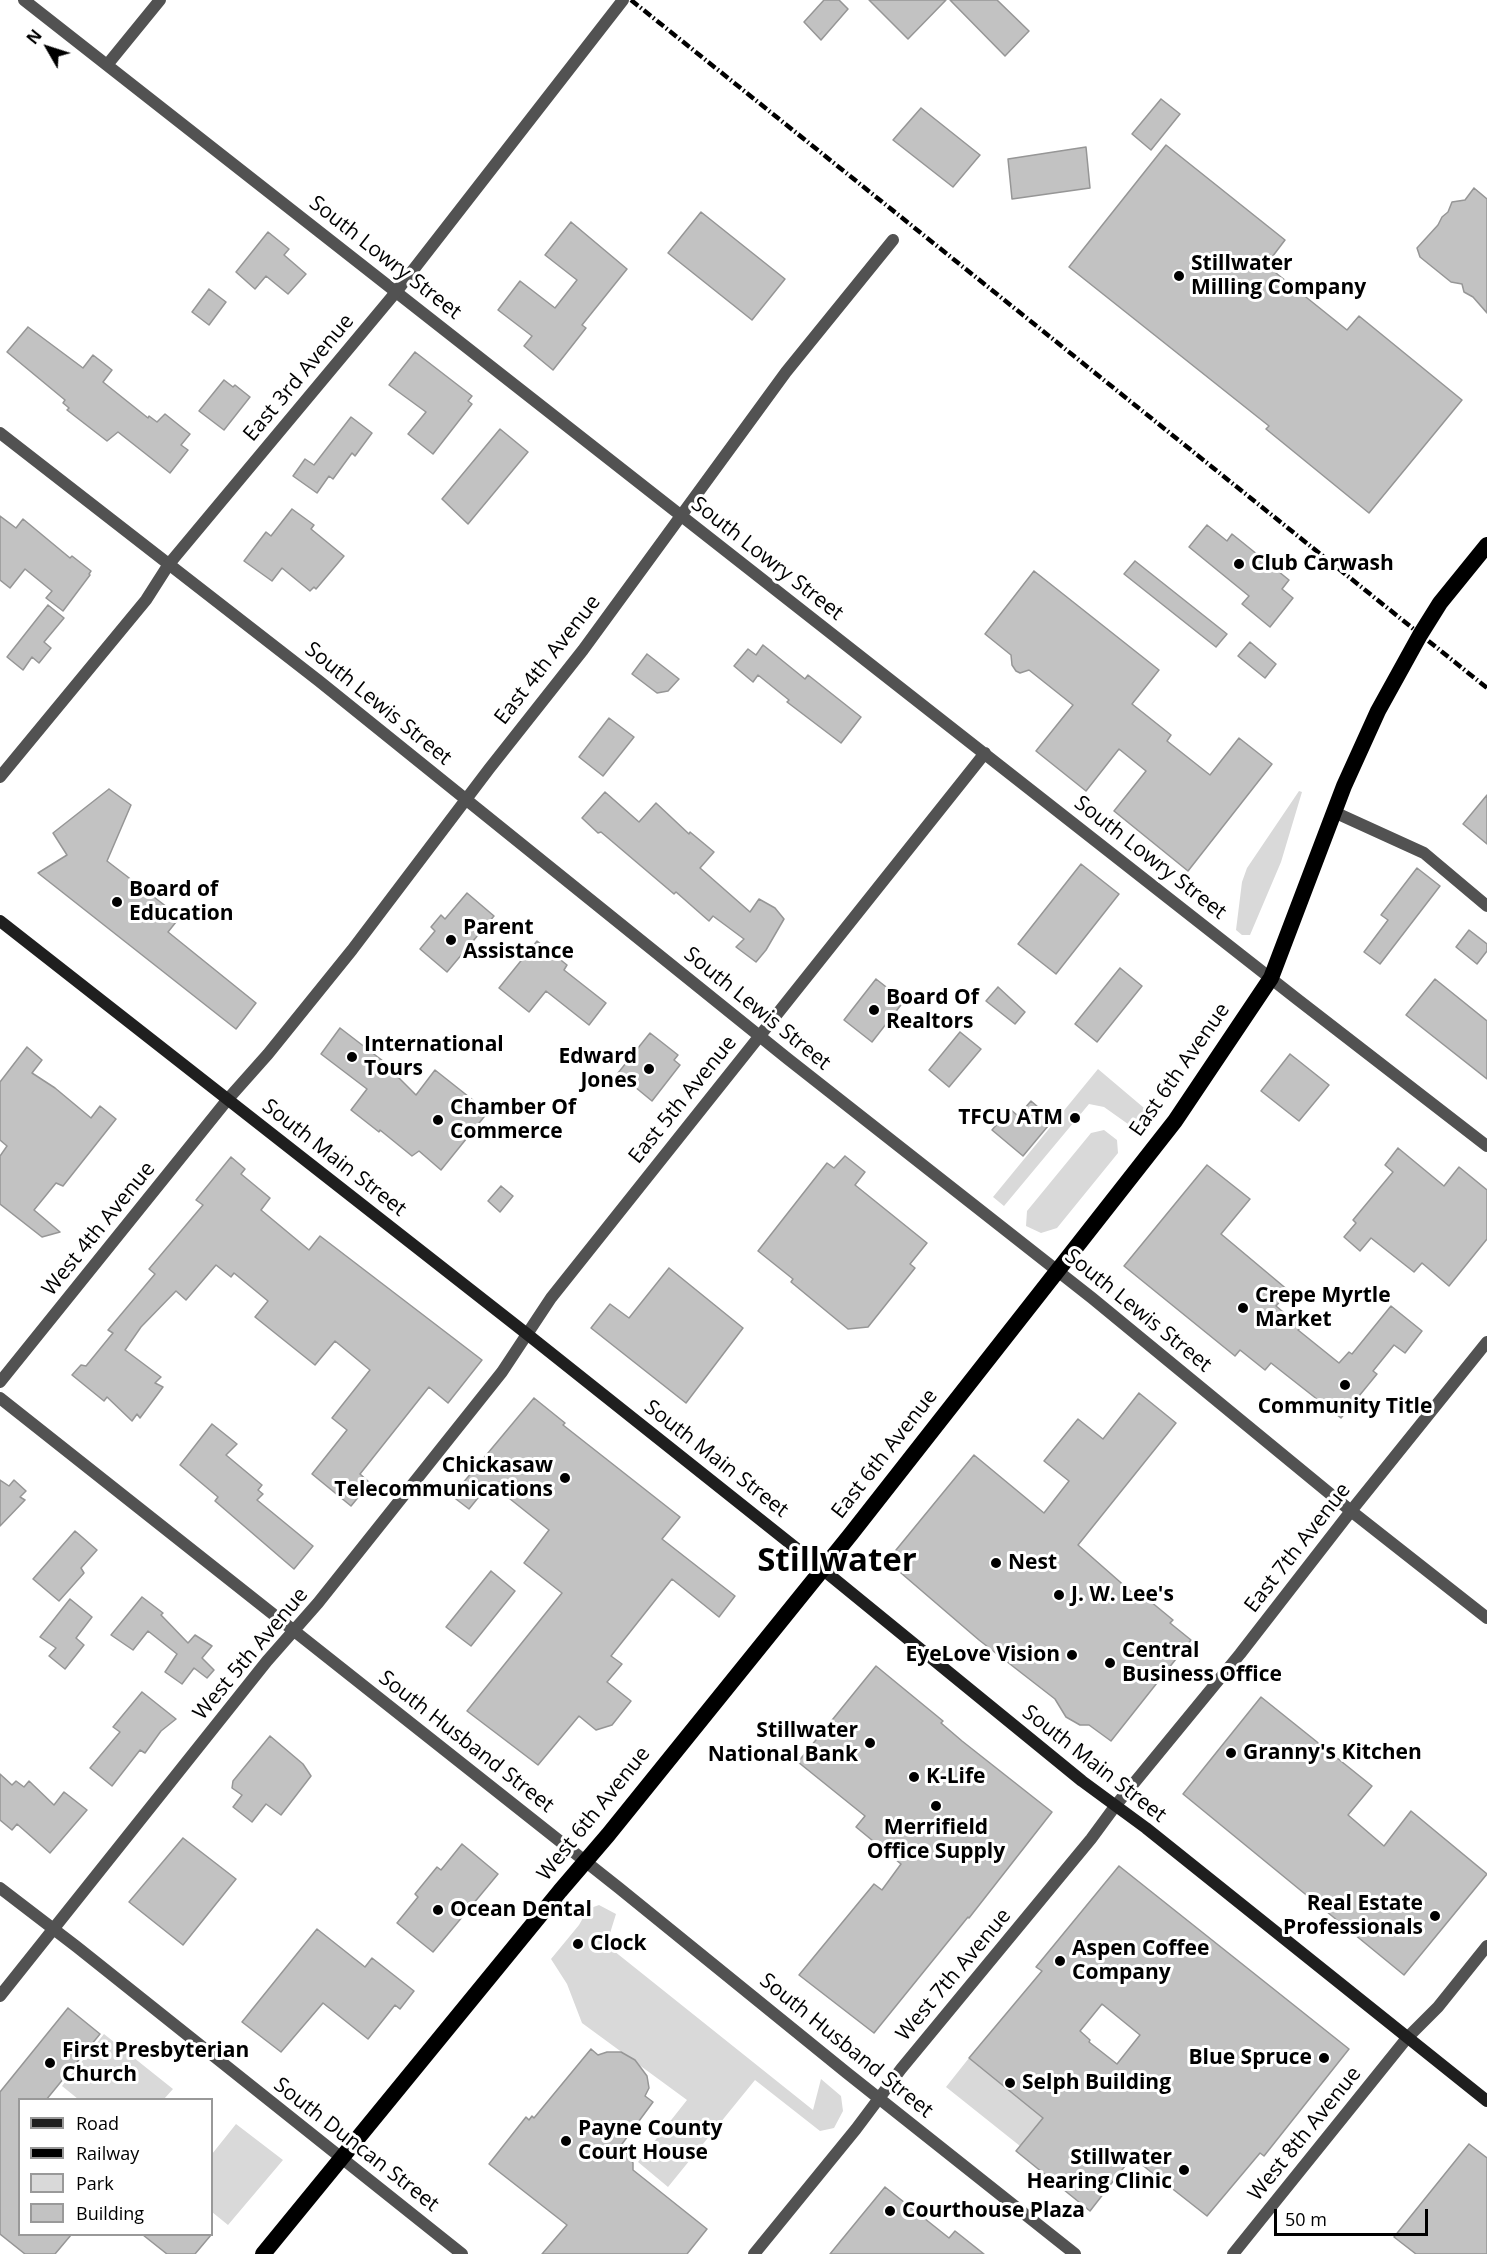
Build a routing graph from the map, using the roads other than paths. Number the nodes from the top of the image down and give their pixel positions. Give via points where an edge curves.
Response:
1 (24, 0) edge
2 (159, 0) edge
3 (623, 0) edge
4 (107, 64) junction
5 (893, 240) dead end
6 (396, 292) junction
7 (0, 433) edge
8 (681, 517) junction
9 (1487, 545) edge
10 (169, 564) junction
11 (985, 753) junction
12 (0, 777) edge
13 (467, 801) junction
14 (1334, 812) junction
15 (1487, 906) edge
16 (0, 921) edge
17 (1271, 978) junction
18 (760, 1036) junction
19 (228, 1099) junction
20 (1487, 1146) edge
21 (1057, 1270) junction
22 (527, 1334) junction
23 (1487, 1342) edge
24 (0, 1382) edge
25 (0, 1398) edge
26 (1351, 1511) junction
27 (821, 1568) junction
28 (1487, 1618) edge
29 (294, 1631) junction
30 (1116, 1805) junction
31 (584, 1861) junction
32 (0, 1888) edge
33 (53, 1929) junction
34 (1487, 1946) edge
35 (0, 1996) edge
36 (1407, 2038) junction
37 (879, 2098) junction
38 (1487, 2101) edge
39 (341, 2159) junction
40 (263, 2254) edge
41 (462, 2254) edge
42 (754, 2254) edge
43 (1075, 2254) edge
44 (1233, 2254) edge

1 - 4 street, South Lowry Street
2 - 4 street
3 - 6 street, East 3rd Avenue
4 - 6 street, South Lowry Street
5 - 8 street, East 4th Avenue via 786,372
6 - 8 street, South Lowry Street
6 - 10 street, East 3rd Avenue
7 - 10 street, South Lewis Street
8 - 11 street, South Lowry Street
8 - 13 street, East 4th Avenue
9 - 14 highway, East 6th Avenue via 1440,603 1420,635 1378,711
10 - 12 street, East 3rd Avenue via 146,600
10 - 13 street, South Lewis Street
11 - 17 street, South Lowry Street
11 - 18 street, East 5th Avenue
13 - 18 street, South Lewis Street
13 - 19 street, East 4th Avenue via 345,959
14 - 15 street via 1424,853
14 - 17 highway, East 6th Avenue
16 - 19 main road, South Main Street
17 - 20 street, South Lowry Street
17 - 21 highway, East 6th Avenue via 1175,1121
18 - 21 street, South Lewis Street
18 - 22 street, East 5th Avenue via 551,1298
19 - 22 main road, South Main Street
19 - 24 street, West 4th Avenue
21 - 26 street, South Lewis Street
21 - 27 highway, East 6th Avenue
22 - 27 main road, South Main Street
22 - 29 street, West 5th Avenue via 502,1372
23 - 26 street, East 7th Avenue
25 - 29 street, South Husband Street
26 - 28 street, South Lewis Street
26 - 30 street, East 7th Avenue
27 - 30 main road, South Main Street via 987,1706
27 - 31 highway, West 6th Avenue
29 - 31 street, South Husband Street
29 - 33 street, West 5th Avenue
30 - 36 main road, South Main Street
30 - 37 street, West 7th Avenue
31 - 37 street, South Husband Street
31 - 39 highway, West 6th Avenue
32 - 33 street, South Duncan Street
33 - 35 street, West 5th Avenue
33 - 39 street, South Duncan Street
34 - 36 street, West 8th Avenue via 1438,2007
36 - 38 main road, South Main Street
36 - 44 street, West 8th Avenue
37 - 42 street, West 7th Avenue
37 - 43 street, South Husband Street
39 - 40 highway, West 6th Avenue
39 - 41 street, South Duncan Street

